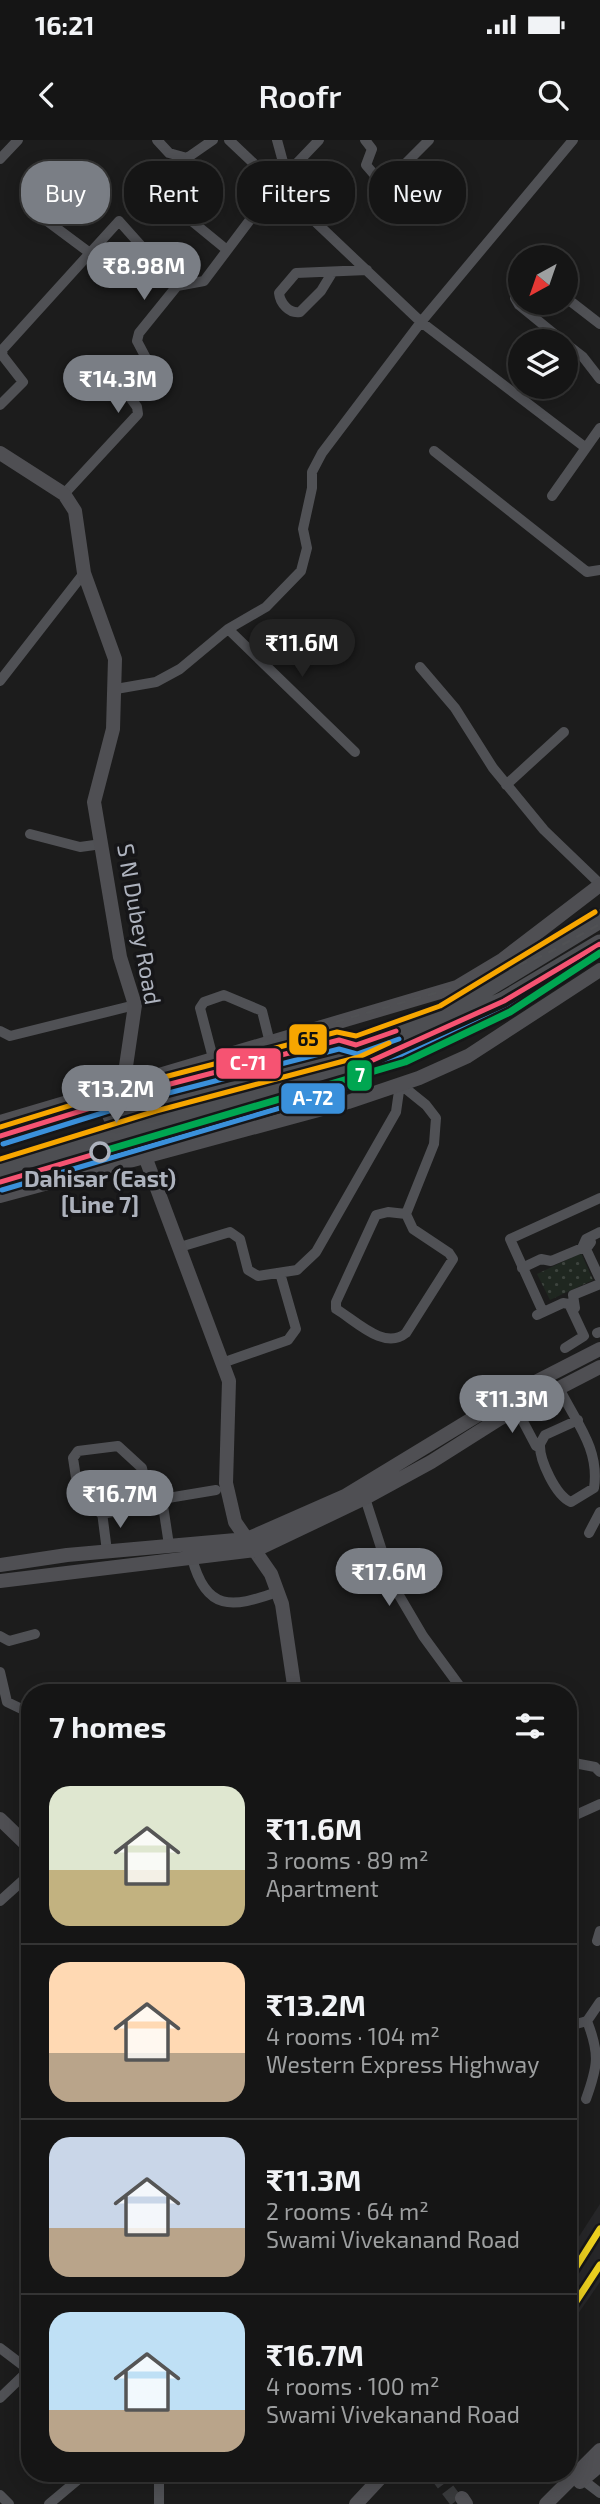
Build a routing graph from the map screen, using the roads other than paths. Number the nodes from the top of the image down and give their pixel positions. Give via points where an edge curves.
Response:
1 (18, 140) edge
2 (157, 140) edge
3 (214, 140) edge
4 (229, 140) edge
5 (277, 140) edge
6 (318, 140) edge
7 (381, 140) edge
8 (429, 140) edge
9 (573, 140) edge
10 (369, 145) edge
11 (0, 159) edge
12 (251, 161) edge
13 (283, 161) edge
14 (298, 161) edge
15 (51, 224) edge
16 (195, 224) edge
17 (246, 224) edge
18 (318, 224) edge
19 (227, 250) junction
20 (90, 253) junction
21 (367, 270) junction
22 (332, 273) junction
23 (177, 286) junction
24 (578, 307) edge
25 (531, 315) edge
26 (421, 322) junction
27 (600, 324) edge
28 (548, 329) edge
29 (578, 353) edge
30 (600, 379) edge
31 (0, 405) edge
32 (600, 428) edge
33 (586, 448) junction
34 (434, 451) dead end
35 (0, 453) edge
36 (64, 494) junction
37 (552, 496) dead end
38 (600, 570) edge
39 (84, 573) junction
40 (228, 628) junction
41 (421, 667) dead end
42 (0, 681) edge
43 (116, 689) junction
44 (564, 732) dead end
45 (355, 752) dead end
46 (506, 785) junction
47 (30, 834) dead end
48 (102, 844) junction
49 (600, 885) edge
50 (600, 919) edge
51 (600, 944) edge
52 (600, 970) edge
53 (135, 1006) junction
54 (0, 1031) edge
55 (270, 1043) junction
56 (356, 1045) junction
57 (213, 1058) junction
58 (362, 1065) junction
59 (400, 1084) junction
60 (126, 1091) junction
61 (155, 1111) junction
62 (0, 1122) edge
63 (115, 1124) junction
64 (0, 1136) edge
65 (142, 1149) junction
66 (0, 1150) edge
67 (0, 1168) edge
68 (0, 1182) edge
69 (0, 1196) edge
70 (600, 1198) edge
71 (406, 1214) junction
72 (598, 1233) edge
73 (180, 1247) junction
74 (522, 1268) junction
75 (280, 1273) junction
76 (599, 1277) edge
77 (600, 1284) edge
78 (582, 1320) dead end
79 (565, 1348) dead end
80 (600, 1349) edge
81 (222, 1363) junction
82 (600, 1367) edge
83 (561, 1387) junction
84 (517, 1409) junction
85 (578, 1420) junction
86 (536, 1446) dead end
87 (216, 1490) dead end
88 (365, 1498) junction
89 (600, 1512) edge
90 (102, 1514) junction
91 (589, 1533) dead end
92 (251, 1544) junction
93 (169, 1545) junction
94 (107, 1551) junction
95 (92, 1553) junction
96 (192, 1558) junction
97 (0, 1565) edge
98 (93, 1569) junction
99 (0, 1581) edge
100 (277, 1592) junction
101 (35, 1633) dead end
102 (0, 1636) edge
103 (0, 1672) edge
104 (294, 1684) edge
105 (458, 1684) edge
106 (21, 1709) edge
107 (577, 1763) edge
108 (600, 1772) edge
109 (600, 1804) edge
110 (0, 1811) edge
111 (577, 1814) edge
112 (0, 1819) edge
113 (21, 1835) edge
114 (21, 1837) edge
115 (21, 1882) edge
116 (0, 1901) edge
117 (600, 2002) edge
118 (587, 2021) junction
119 (577, 2024) edge
120 (586, 2099) dead end
121 (0, 2348) edge
122 (21, 2364) edge
123 (21, 2378) edge
124 (0, 2398) edge
125 (600, 2450) edge
126 (600, 2465) edge
127 (577, 2473) edge
128 (583, 2480) junction
129 (75, 2482) edge
130 (159, 2482) edge
131 (377, 2482) edge
132 (568, 2482) edge
133 (600, 2493) edge
134 (0, 2496) edge
135 (9, 2504) edge
136 (49, 2504) edge
137 (159, 2504) edge
138 (356, 2504) edge
139 (546, 2504) edge
140 (556, 2504) edge

1 - 11 street
2 - 3 street via 169,153 187,158
4 - 12 street
5 - 13 street
6 - 14 street
7 - 10 street
8 - 10 street via 386,180 368,170
9 - 26 street
15 - 20 street
16 - 19 street
17 - 19 street
18 - 21 street
19 - 23 street via 204,281
20 - 23 street via 119,221
20 - 31 street via 3,349 2,355 23,382
21 - 22 street
21 - 26 street
22 - 22 street via 296,273 279,293 281,301 292,312 304,310
23 - 36 street via 137,337 146,358 119,378 137,407 135,420
24 - 27 street
25 - 28 street
26 - 33 street
26 - 40 street via 312,472 303,529 307,548 301,570 265,607
29 - 30 street
32 - 33 street
33 - 37 street
34 - 38 street via 587,572
35 - 36 street
36 - 39 street, S N Dubey Road via 75,511
39 - 42 street
39 - 43 street, S N Dubey Road via 112,645
40 - 43 street via 168,676
40 - 45 street
41 - 46 street via 455,708
43 - 48 street, S N Dubey Road via 113,729 94,802
44 - 46 street
46 - 49 street
47 - 48 street via 80,847
48 - 53 street, S N Dubey Road via 120,957
49 - 55 street via 502,960 457,987
50 - 56 highway via 444,1014
51 - 58 highway via 504,1001
52 - 59 street via 468,1056
53 - 54 street via 10,1036
53 - 60 street, S N Dubey Road
55 - 57 street
55 - 57 street via 262,1011 224,995 200,1008
56 - 60 highway via 339,1040
56 - 61 highway
57 - 60 street
58 - 61 highway
58 - 65 highway via 355,1077
59 - 65 street via 348,1101
59 - 71 street via 436,1118 434,1144
59 - 75 street via 396,1112 316,1252 297,1270
60 - 62 street
60 - 64 highway
60 - 65 street, S N Dubey Road
61 - 63 highway, bridge
63 - 66 highway
63 - 67 highway
65 - 68 highway
65 - 69 street
65 - 73 street, S N Dubey Road
70 - 74 street via 512,1237 509,1242
71 - 71 street via 413,1229 453,1259 406,1333 393,1339 374,1335 337,1309 336,1301 376,1215
72 - 74 street via 586,1239 582,1248
72 - 76 street via 586,1246
73 - 75 street via 230,1232 240,1239 247,1270 258,1276
73 - 81 street, S N Dubey Road
74 - 79 street via 540,1314 569,1304 584,1336
75 - 81 street via 296,1329 288,1340
77 - 78 street via 573,1295
80 - 92 street via 516,1392 345,1496
81 - 92 street, S N Dubey Road via 229,1381 226,1483 235,1522
82 - 83 street
83 - 84 street
83 - 85 street
84 - 86 street
84 - 88 street
85 - 85 street via 597,1456 596,1477 591,1491 571,1502 555,1483 540,1444 545,1435
87 - 93 street via 162,1499
88 - 92 street
88 - 105 street via 393,1585
89 - 91 street
90 - 90 street via 97,1487 81,1487 75,1482 73,1454 118,1446 142,1468 148,1496 140,1507
90 - 94 street
92 - 93 street
92 - 96 street
92 - 100 street, S N Dubey Road
93 - 94 street
94 - 95 street
95 - 97 street
95 - 98 street
96 - 98 street
96 - 100 street via 198,1583 217,1598 244,1604
98 - 99 street
100 - 104 street, S N Dubey Road
101 - 102 street via 9,1641
103 - 106 street via 7,1702
107 - 108 street
109 - 111 street
110 - 113 street
112 - 114 street
115 - 116 street
117 - 118 street
118 - 119 street
118 - 120 street via 598,2048
121 - 122 street
123 - 124 street
125 - 127 street
126 - 128 street
128 - 133 street
128 - 140 street
129 - 136 street
130 - 137 street
131 - 138 street
132 - 139 street
134 - 135 street

